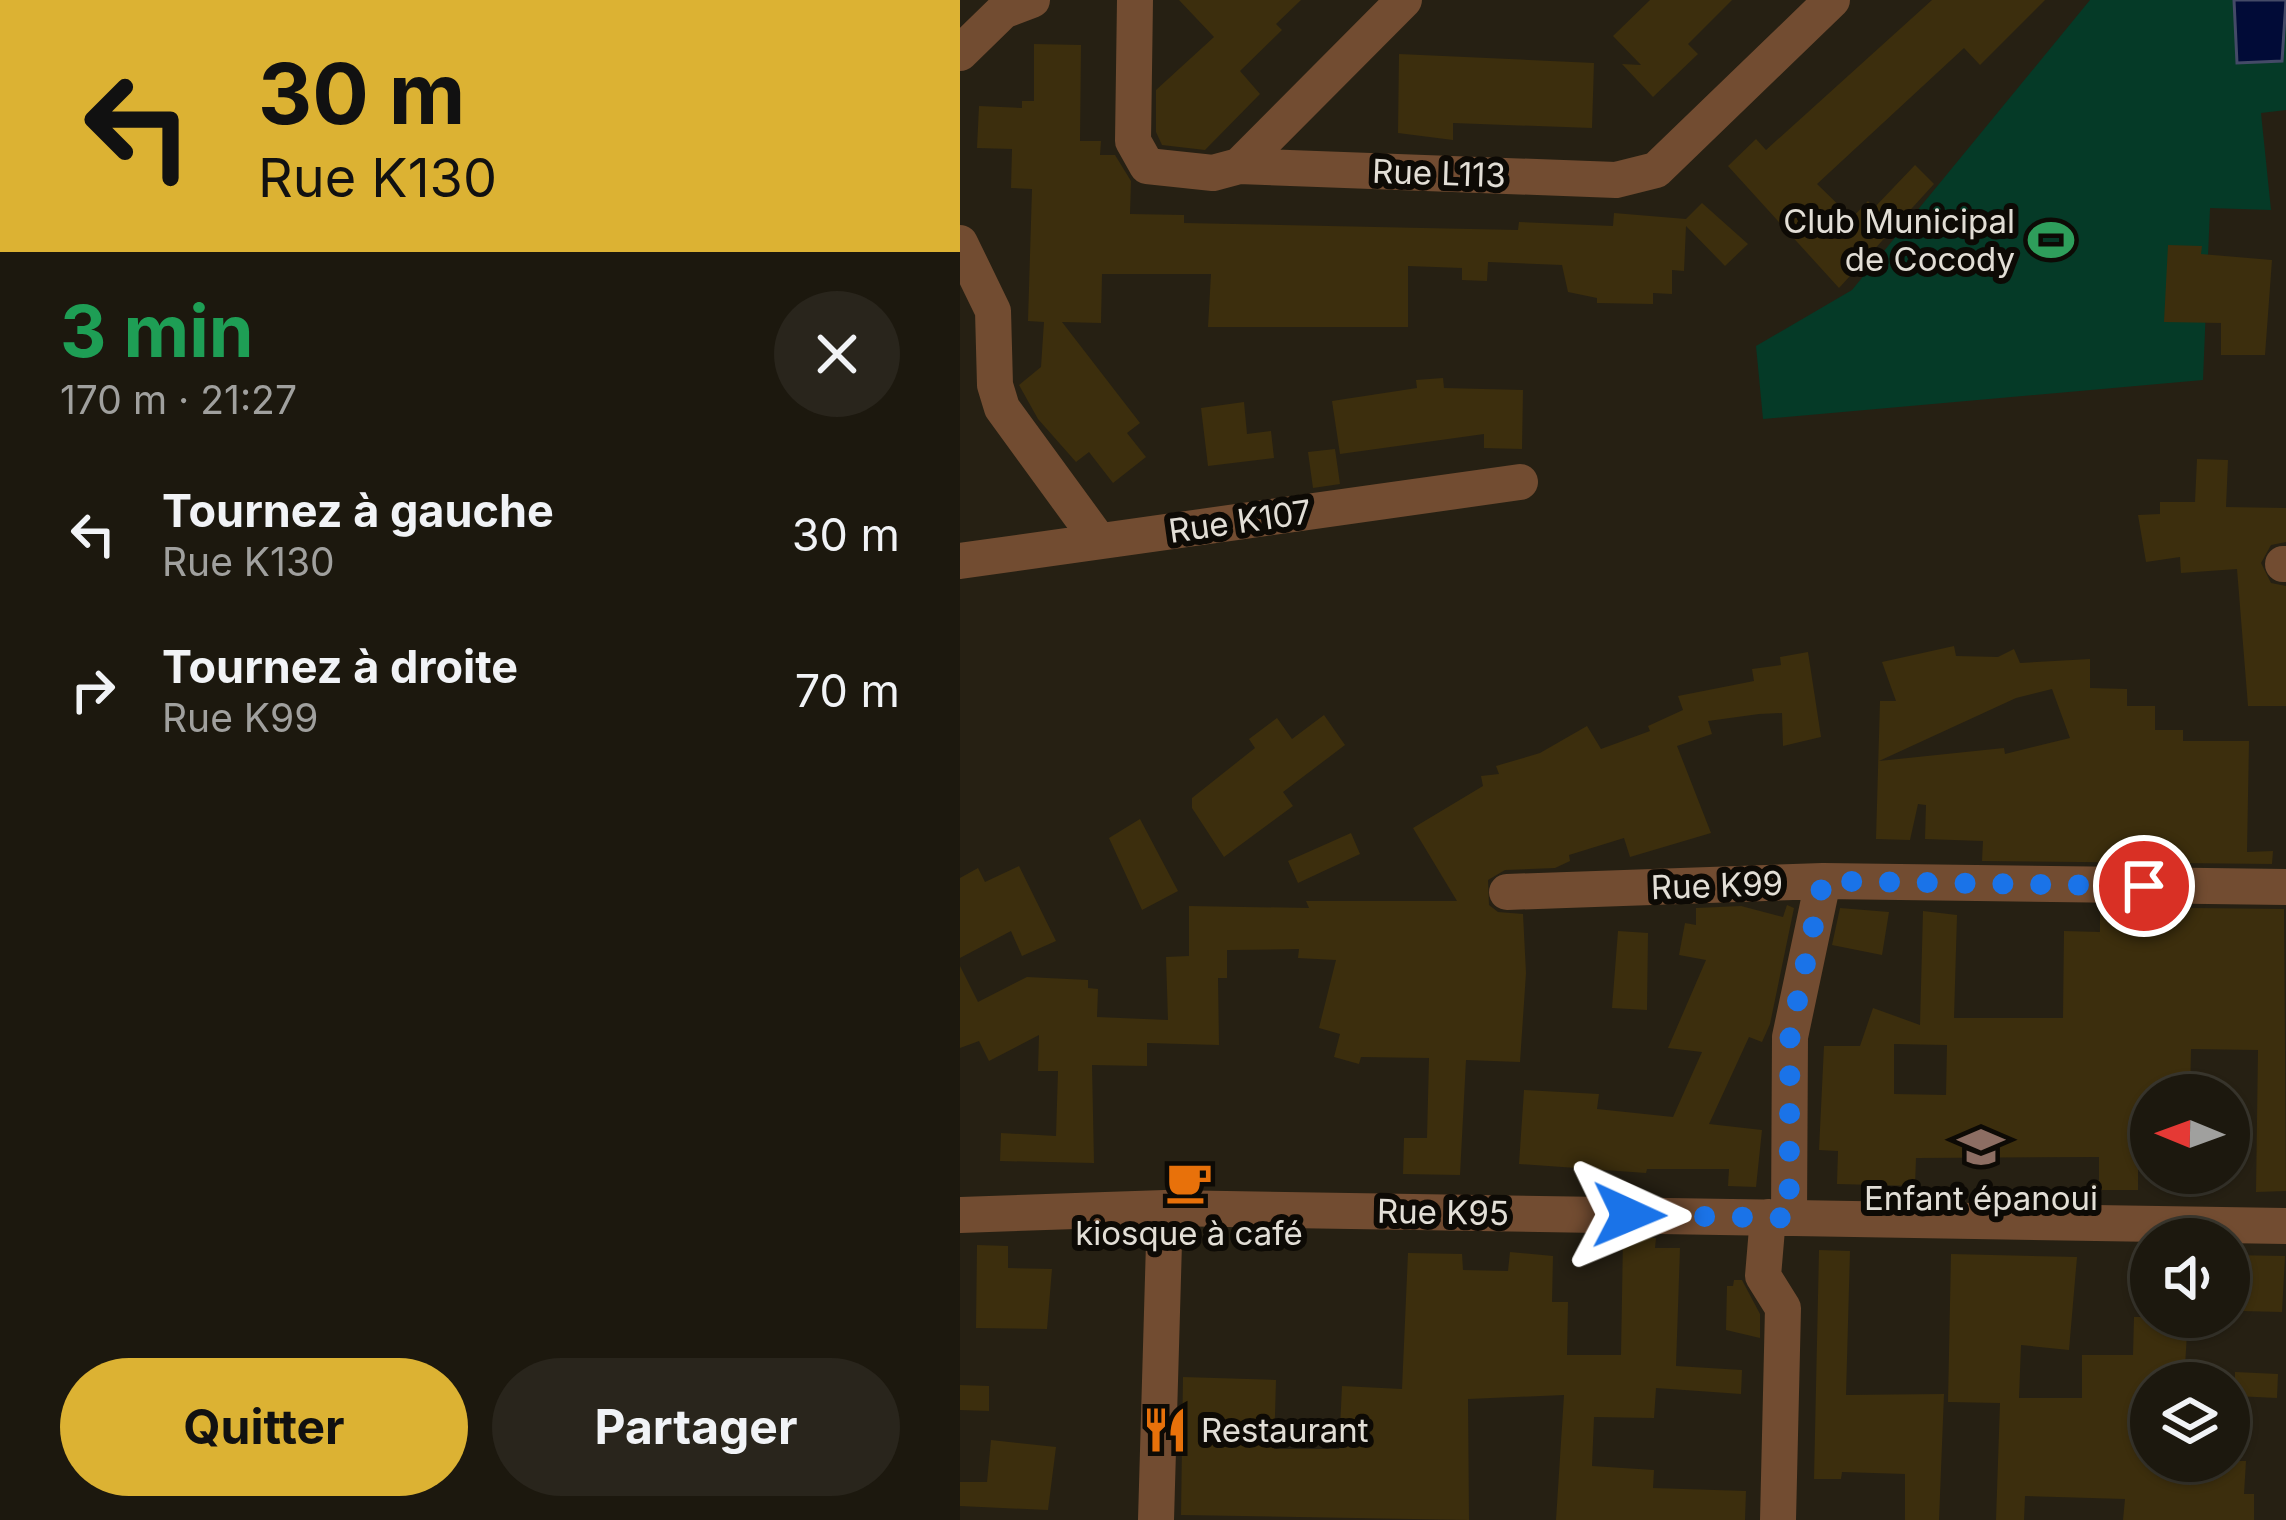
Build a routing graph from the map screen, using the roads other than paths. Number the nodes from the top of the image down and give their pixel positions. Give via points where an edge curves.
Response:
1 (1032, 0) edge
2 (1135, 0) edge
3 (1404, 0) edge
4 (1832, 0) edge
5 (960, 53) edge
6 (1239, 166) junction
7 (960, 243) edge
8 (1520, 482) dead end
9 (1099, 541) junction
10 (960, 561) edge
11 (1823, 881) junction
12 (2286, 887) edge
13 (1508, 892) dead end
14 (1165, 1208) junction
15 (960, 1215) edge
16 (1779, 1217) junction
17 (2286, 1226) edge
18 (1156, 1520) edge
19 (1778, 1520) edge

1 - 5 street via 1003,11
2 - 6 street, Rue L113 via 1137,156 1147,166 1213,173
3 - 6 street
4 - 6 street, Rue L113 via 1656,170 1638,178
7 - 9 street via 994,310 1002,408
8 - 9 street, Rue K107
9 - 10 street, Rue K107
11 - 12 street, Rue K99
11 - 13 street, Rue K99
11 - 16 street via 1790,1036
14 - 15 street, Rue K95
14 - 16 street, Rue K95
14 - 18 street
16 - 17 street, Rue K95
16 - 19 street via 1763,1276 1783,1308

